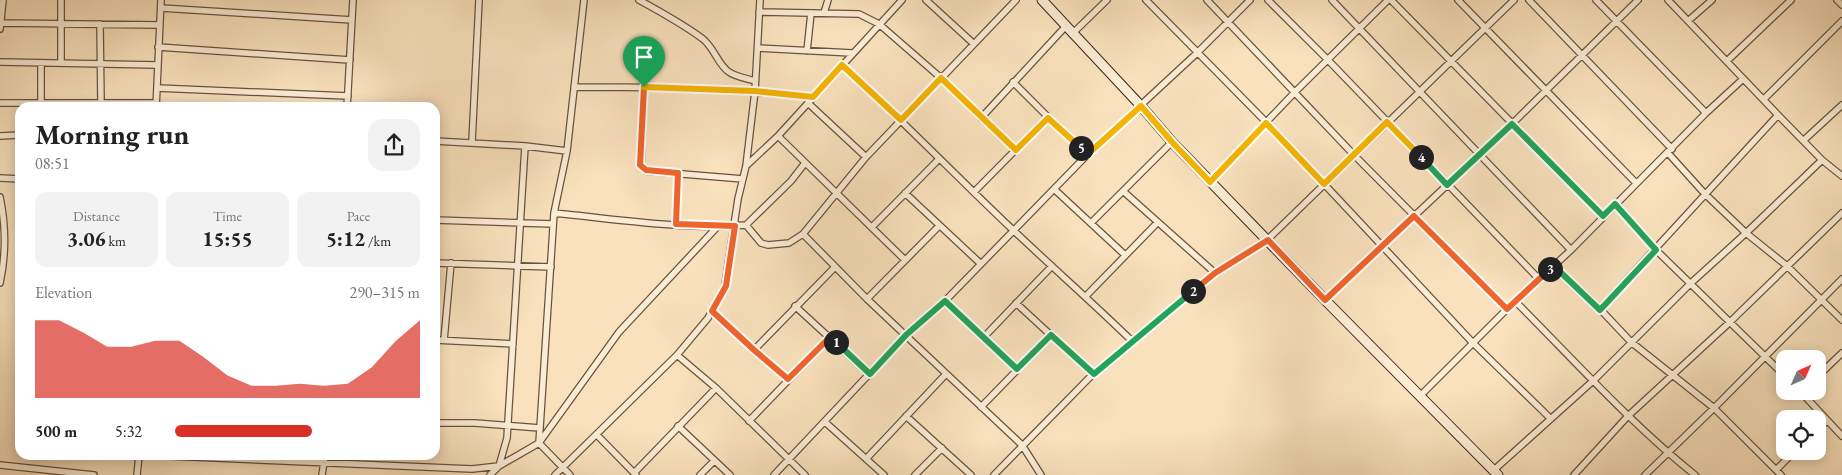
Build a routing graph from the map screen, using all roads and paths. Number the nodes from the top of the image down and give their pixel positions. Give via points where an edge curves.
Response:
1 (3, 0) edge
2 (61, 0) edge
3 (161, 0) edge
4 (354, 0) edge
5 (479, 0) edge
6 (584, 0) edge
7 (640, 0) edge
8 (760, 0) edge
9 (828, 0) edge
10 (902, 0) edge
11 (926, 0) edge
12 (1016, 0) edge
13 (1042, 0) edge
14 (1107, 0) edge
15 (1146, 0) edge
16 (1207, 0) edge
17 (1250, 0) edge
18 (1268, 0) edge
19 (1332, 0) edge
20 (1389, 0) edge
21 (1458, 0) edge
22 (1514, 0) edge
23 (1529, 0) edge
24 (1596, 0) edge
25 (1638, 0) edge
26 (1668, 0) edge
27 (1712, 0) edge
28 (1791, 0) edge
29 (1837, 0) edge
30 (1842, 5) edge
31 (161, 8) junction
32 (759, 12) junction
33 (824, 12) junction
34 (810, 13) junction
35 (352, 20) junction
36 (1616, 21) junction
37 (1688, 21) junction
38 (1842, 21) edge
39 (1227, 22) junction
40 (0, 23) edge
41 (62, 23) junction
42 (100, 24) junction
43 (879, 24) junction
44 (160, 25) junction
45 (1485, 27) junction
46 (0, 28) edge
47 (1359, 28) junction
48 (1069, 30) junction
49 (974, 44) junction
50 (158, 47) junction
51 (758, 48) junction
52 (807, 50) junction
53 (852, 53) junction
54 (1196, 53) junction
55 (1581, 54) junction
56 (350, 60) junction
57 (1328, 60) junction
58 (1451, 61) junction
59 (1727, 61) junction
60 (0, 62) edge
61 (62, 62) junction
62 (41, 63) junction
63 (100, 64) junction
64 (158, 65) junction
65 (842, 65) junction
66 (941, 78) junction
67 (1742, 78) junction
68 (755, 81) junction
69 (1014, 82) junction
70 (574, 87) junction
71 (644, 87) junction
72 (157, 88) junction
73 (1546, 90) junction
74 (755, 91) junction
75 (1420, 91) junction
76 (1295, 92) junction
77 (348, 96) junction
78 (813, 97) junction
79 (1764, 99) junction
80 (41, 102) edge
81 (101, 102) edge
82 (156, 102) edge
83 (348, 102) edge
84 (0, 103) edge
85 (808, 103) junction
86 (15, 104) edge
87 (1842, 104) edge
88 (1141, 106) junction
89 (1706, 113) junction
90 (1778, 116) junction
91 (981, 118) junction
92 (1048, 118) junction
93 (901, 120) junction
94 (1387, 122) junction
95 (1266, 123) junction
96 (1512, 124) junction
97 (15, 135) edge
98 (0, 136) edge
99 (778, 136) junction
100 (440, 140) edge
101 (1804, 140) junction
102 (472, 142) junction
103 (1172, 142) junction
104 (525, 146) junction
105 (567, 150) junction
106 (1016, 150) junction
107 (1670, 151) junction
108 (1479, 153) junction
109 (1088, 154) junction
110 (1354, 155) junction
111 (866, 157) junction
112 (938, 159) junction
113 (1822, 160) junction
114 (806, 163) junction
115 (746, 166) junction
116 (678, 173) junction
117 (1842, 176) edge
118 (0, 178) edge
119 (15, 179) edge
120 (743, 179) junction
121 (1210, 182) junction
122 (1636, 183) junction
123 (1324, 184) junction
124 (1447, 185) junction
125 (1054, 189) junction
126 (1123, 191) junction
127 (974, 192) junction
128 (837, 193) junction
129 (905, 193) junction
130 (1706, 194) junction
131 (0, 197) edge
132 (1615, 204) junction
133 (554, 213) junction
134 (1842, 213) edge
135 (1414, 216) junction
136 (1603, 216) junction
137 (440, 220) edge
138 (520, 222) junction
139 (1158, 222) junction
140 (1091, 223) junction
141 (553, 224) junction
142 (676, 224) junction
143 (746, 225) junction
144 (718, 226) junction
145 (735, 226) junction
146 (939, 226) junction
147 (872, 227) junction
148 (1014, 231) junction
149 (1746, 233) junction
150 (804, 234) junction
151 (1268, 240) junction
152 (1381, 246) junction
153 (1571, 250) junction
154 (1656, 250) junction
155 (1125, 255) junction
156 (905, 260) junction
157 (440, 263) edge
158 (451, 263) junction
159 (981, 264) junction
160 (517, 265) junction
161 (1052, 266) junction
162 (1554, 266) junction
163 (1787, 266) junction
164 (550, 267) junction
165 (835, 267) junction
166 (1215, 273) junction
167 (1539, 279) junction
168 (1842, 280) edge
169 (0, 283) edge
170 (1691, 283) junction
171 (1086, 296) junction
172 (867, 299) junction
173 (1822, 299) junction
174 (1325, 300) junction
175 (945, 301) junction
176 (1515, 301) junction
177 (1016, 303) junction
178 (795, 306) junction
179 (1507, 309) junction
180 (1600, 310) junction
181 (712, 311) junction
182 (1842, 320) edge
183 (1730, 322) junction
184 (906, 335) junction
185 (1051, 335) junction
186 (830, 337) junction
187 (984, 337) junction
188 (440, 340) edge
189 (444, 340) junction
190 (1132, 341) junction
191 (1631, 342) junction
192 (1472, 343) junction
193 (513, 344) junction
194 (754, 350) junction
195 (1842, 353) edge
196 (677, 355) junction
197 (1766, 357) junction
198 (1776, 367) edge
199 (1826, 368) edge
200 (1017, 369) junction
201 (870, 374) junction
202 (946, 374) junction
203 (1094, 374) junction
204 (1671, 375) junction
205 (788, 379) junction
206 (1594, 380) junction
207 (716, 388) junction
208 (1420, 396) junction
209 (1809, 400) edge
210 (981, 407) junction
211 (1714, 408) junction
212 (906, 416) junction
213 (1628, 416) junction
214 (1551, 418) junction
215 (749, 420) junction
216 (1827, 420) joint
217 (825, 422) junction
218 (440, 423) edge
219 (508, 425) junction
220 (678, 426) junction
221 (540, 428) junction
222 (597, 435) junction
223 (1842, 436) edge
224 (539, 443) junction
225 (1022, 446) junction
226 (942, 448) junction
227 (1667, 453) junction
228 (866, 458) junction
229 (789, 459) junction
230 (138, 460) edge
231 (257, 460) edge
232 (324, 460) edge
233 (1787, 460) edge
234 (714, 461) junction
235 (323, 463) junction
236 (0, 465) edge
237 (499, 466) junction
238 (562, 467) junction
239 (1776, 470) junction
240 (1496, 473) edge
241 (492, 474) edge
242 (635, 474) edge
243 (1577, 474) edge
244 (94, 475) edge
245 (137, 475) edge
246 (322, 475) edge
247 (555, 475) edge
248 (570, 475) edge
249 (700, 475) edge
250 (730, 475) edge
251 (774, 475) edge
252 (805, 475) edge
253 (884, 475) edge
254 (915, 475) edge
255 (971, 475) edge
256 (994, 475) edge
257 (1042, 475) edge
258 (1645, 475) edge
259 (1695, 475) edge
260 (1781, 475) edge

1 - 40 street
2 - 41 street
3 - 31 street
4 - 35 street
5 - 102 street
6 - 70 street
7 - 68 street via 705,41 727,71
8 - 32 street
9 - 33 street
10 - 43 street
11 - 49 street
12 - 49 street
13 - 48 street
14 - 48 street
15 - 54 street
16 - 39 street
17 - 39 street
18 - 57 street
19 - 47 street
20 - 47 street
20 - 58 street
21 - 45 street
22 - 45 street
23 - 55 street
24 - 36 street
25 - 36 street
26 - 37 street
27 - 37 street
28 - 59 street
29 - 30 street
31 - 35 street
31 - 44 street
32 - 34 street
32 - 51 street
33 - 34 street
33 - 43 street via 859,14
34 - 52 street
35 - 56 street
36 - 55 street
36 - 89 street
37 - 59 street
38 - 79 street
39 - 54 street
39 - 76 street
40 - 41 street
40 - 46 street
41 - 42 street
41 - 61 street
42 - 44 street
42 - 63 street
43 - 53 street
43 - 66 street
44 - 50 street
45 - 58 street
45 - 73 street
47 - 57 street
47 - 75 street
48 - 69 street
48 - 88 street
49 - 66 street
50 - 56 street
50 - 64 street
51 - 52 street
51 - 68 street
52 - 53 street
53 - 65 street
54 - 88 street
54 - 95 street
55 - 73 street
55 - 107 street
56 - 77 street
57 - 76 street
57 - 94 street
58 - 75 street
58 - 96 street
59 - 67 street
60 - 62 street
61 - 62 street
61 - 63 street
62 - 80 street
63 - 64 street
63 - 81 street
64 - 72 street
65 - 78 street
65 - 93 street
66 - 91 street
66 - 93 street
67 - 79 street
67 - 89 street
68 - 74 street
69 - 91 street
69 - 92 street
70 - 71 street
70 - 105 street
71 - 74 street
71 - 116 street via 640,165 646,170
72 - 77 street
72 - 82 street
73 - 96 street
73 - 122 street
74 - 78 street
74 - 115 street
75 - 94 street
75 - 108 street
76 - 95 street
76 - 110 street
77 - 83 street
78 - 85 street
79 - 90 street
84 - 86 street
85 - 99 street
85 - 111 street
87 - 101 street
88 - 103 street
88 - 109 street
89 - 107 street
90 - 101 street
90 - 130 street
91 - 106 street
92 - 106 street
92 - 109 street
93 - 111 street
93 - 112 street
94 - 110 street
94 - 124 street
95 - 121 street
95 - 123 street
96 - 108 street
96 - 136 street
97 - 98 street
99 - 114 street
99 - 115 street
100 - 102 street
101 - 113 street
102 - 104 street
103 - 121 street
103 - 126 street
104 - 105 street
104 - 138 street
105 - 133 street
106 - 127 street
107 - 122 street
107 - 130 street
108 - 124 street
108 - 153 street
109 - 125 street
110 - 123 street
110 - 135 street
111 - 128 street
112 - 127 street
112 - 129 street
113 - 117 street
113 - 149 street
114 - 128 street
114 - 143 street
115 - 120 street
116 - 120 street
116 - 142 street
118 - 119 street
120 - 145 street
121 - 151 street
122 - 132 street
123 - 151 street
123 - 152 street
124 - 135 street
124 - 167 street
125 - 140 street
125 - 148 street
126 - 139 street
126 - 140 street
127 - 148 street
128 - 147 street
128 - 150 street
129 - 146 street
129 - 147 street
130 - 149 street
130 - 154 street
131 - 169 street via 5,233
132 - 136 street
132 - 154 street
133 - 141 street
133 - 142 street
134 - 163 street
135 - 152 street
135 - 179 street
136 - 153 street
137 - 138 street
138 - 141 street
138 - 160 street
139 - 155 street
139 - 166 street
140 - 155 street
141 - 164 street
142 - 144 street
143 - 145 street
143 - 150 street via 761,243 768,245 789,243
144 - 145 street
144 - 224 street via 619,332
145 - 181 street via 726,286
146 - 156 street
146 - 159 street
147 - 156 street
148 - 159 street
148 - 161 street
149 - 163 street
149 - 170 street
150 - 165 street
151 - 166 street
151 - 174 street
152 - 174 street
152 - 192 street
153 - 162 street
154 - 170 street
154 - 180 street
155 - 171 street
156 - 172 street
157 - 158 street
158 - 160 street
158 - 189 street
159 - 175 street
160 - 164 street
160 - 193 street
161 - 171 street
161 - 177 street
162 - 167 street
162 - 180 street
163 - 173 street
163 - 183 street
164 - 221 street
165 - 172 street
165 - 178 street
166 - 190 street
167 - 176 street
168 - 173 street
170 - 183 street
170 - 191 street
171 - 190 street
172 - 184 street
173 - 182 street
173 - 197 street
174 - 208 street
175 - 184 street
175 - 187 street
176 - 179 street
176 - 206 street
177 - 185 street
177 - 187 street
178 - 186 street
178 - 194 street
179 - 192 street
180 - 191 street
181 - 194 street
181 - 196 street
183 - 197 street
183 - 204 street
184 - 201 street
184 - 202 street
185 - 200 street
185 - 203 street
186 - 201 street
186 - 205 street
187 - 200 street
188 - 189 street
189 - 193 street
190 - 203 street
191 - 204 street
191 - 206 street
192 - 208 street
192 - 214 street
193 - 219 street
194 - 205 street
195 - 199 street
196 - 207 street
196 - 222 street
197 - 198 street
197 - 211 street
200 - 210 street
201 - 217 street
202 - 210 street
202 - 212 street
203 - 225 street
204 - 211 street
204 - 213 street
205 - 215 street
206 - 213 street
206 - 214 street
207 - 215 street
207 - 220 street
208 - 240 street
209 - 216 street
210 - 225 street
211 - 227 street
211 - 239 street
212 - 226 street
212 - 228 street
213 - 227 street
213 - 243 street
214 - 240 street
215 - 229 street
216 - 223 street
217 - 228 street
217 - 229 street
218 - 219 street
219 - 221 street
219 - 237 street
220 - 234 street
220 - 242 street
221 - 224 street
222 - 238 street
222 - 242 street
224 - 237 street
224 - 238 street
225 - 256 street
225 - 257 street
226 - 254 street
226 - 255 street
227 - 258 street
227 - 259 street
228 - 253 street
229 - 251 street
229 - 252 street
230 - 245 street
231 - 235 street
232 - 235 street
233 - 239 street
234 - 249 street
234 - 250 street
235 - 237 street via 472,469
235 - 246 street
236 - 244 street
237 - 241 street
238 - 247 street
238 - 248 street
239 - 260 street

